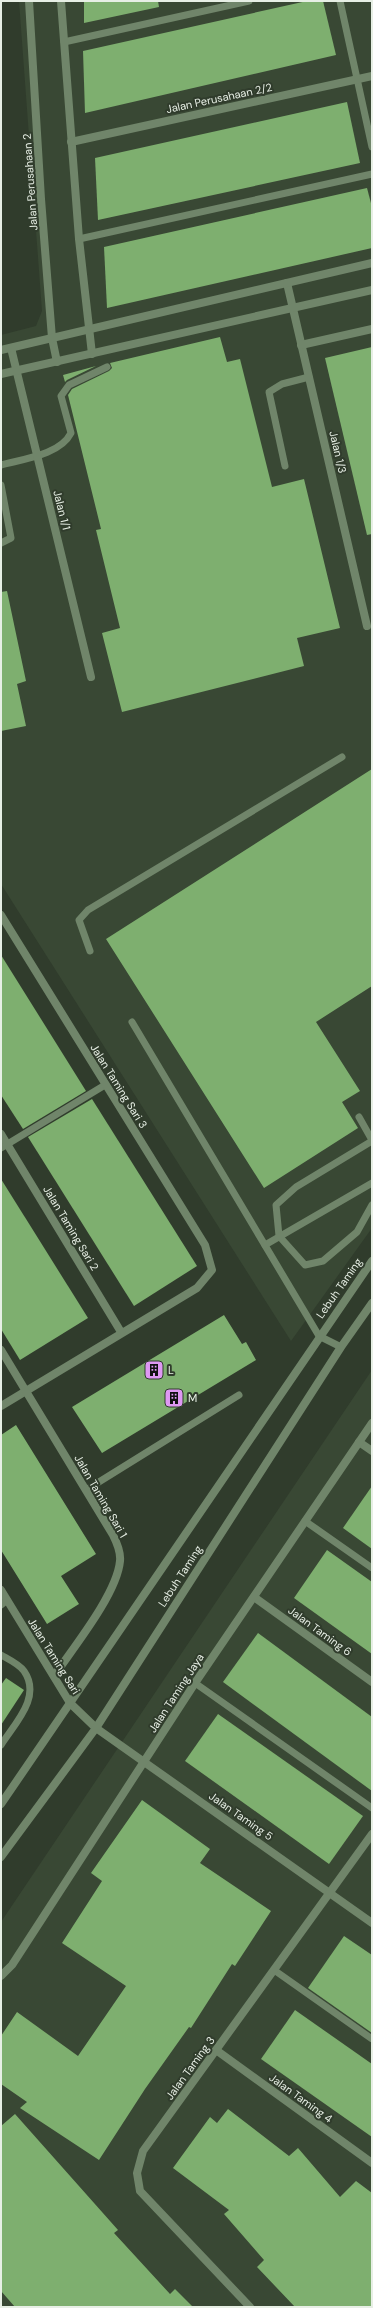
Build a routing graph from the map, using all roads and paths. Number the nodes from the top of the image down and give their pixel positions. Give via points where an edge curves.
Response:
1 (29, 1) edge
2 (61, 1) edge
3 (249, 1) edge
4 (340, 1) edge
5 (64, 42) junction
6 (372, 76) edge
7 (357, 79) junction
8 (71, 142) junction
9 (372, 146) edge
10 (372, 174) edge
11 (79, 239) junction
12 (372, 263) edge
13 (287, 283) junction
14 (372, 290) edge
15 (293, 308) junction
16 (372, 329) edge
17 (88, 330) junction
18 (52, 338) junction
19 (302, 345) junction
20 (11, 348) junction
21 (1, 350) edge
22 (92, 354) junction
23 (57, 362) junction
24 (107, 367) dead end
25 (17, 370) junction
26 (1, 374) edge
27 (309, 377) junction
28 (37, 455) junction
29 (1, 465) edge
30 (286, 466) dead end
31 (1, 485) edge
32 (1, 543) edge
33 (369, 626) edge
34 (91, 677) dead end
35 (342, 757) dead end
36 (1, 915) edge
37 (90, 951) dead end
38 (132, 1022) dead end
39 (105, 1085) junction
40 (360, 1117) dead end
41 (1, 1134) edge
42 (372, 1140) edge
43 (4, 1146) edge
44 (372, 1183) edge
45 (372, 1205) edge
46 (279, 1236) junction
47 (265, 1245) junction
48 (372, 1261) edge
49 (372, 1303) edge
50 (121, 1332) junction
51 (319, 1336) junction
52 (341, 1347) junction
53 (1, 1350) edge
54 (26, 1391) junction
55 (239, 1395) dead end
56 (1, 1406) edge
57 (372, 1423) edge
58 (359, 1442) junction
59 (372, 1451) edge
60 (86, 1490) junction
61 (305, 1521) junction
62 (372, 1568) edge
63 (1, 1590) edge
64 (254, 1597) junction
65 (4, 1603) edge
66 (1, 1654) edge
67 (54, 1676) junction
68 (372, 1682) edge
69 (195, 1683) junction
70 (70, 1703) junction
71 (96, 1728) junction
72 (1, 1745) edge
73 (144, 1761) junction
74 (1, 1804) edge
75 (372, 1808) edge
76 (372, 1834) edge
77 (1, 1857) edge
78 (330, 1893) junction
79 (372, 1923) edge
80 (274, 1970) junction
81 (1, 1976) edge
82 (372, 2039) edge
83 (216, 2050) junction
84 (372, 2163) edge
85 (250, 2307) edge

1 - 18 street, Jalan Perusahaan 2
2 - 5 street
3 - 5 lane
4 - 7 lane
5 - 8 street
6 - 7 street, Jalan Perusahaan 2/2
7 - 8 street, Jalan Perusahaan 2/2
7 - 9 lane
8 - 11 street
10 - 11 lane
11 - 17 street
12 - 13 street
13 - 15 street, Jalan 1/3
13 - 17 street
14 - 15 street
15 - 19 street, Jalan 1/3
15 - 22 street
16 - 19 street
17 - 18 street
17 - 22 street
18 - 20 street
18 - 23 street, Jalan Perusahaan 2
19 - 27 street, Jalan 1/3
20 - 21 street
20 - 25 street, Jalan 1/1
22 - 23 street
23 - 25 street
24 - 28 lane via 69,385 61,396 71,433 67,442
25 - 26 street
25 - 28 street, Jalan 1/1
27 - 30 lane via 282,384 269,392
27 - 33 street, Jalan 1/3
28 - 29 lane
28 - 34 street, Jalan 1/1
31 - 32 lane via 11,538
35 - 37 lane via 88,910 79,920
36 - 39 street, Jalan Taming Sari 3
38 - 47 lane
39 - 43 lane
39 - 50 street, Jalan Taming Sari 3 via 205,1245 212,1270 197,1288
40 - 42 lane
41 - 43 street, Jalan Taming Sari 2
42 - 46 lane via 296,1187 276,1205
43 - 50 street, Jalan Taming Sari 2
44 - 46 lane
45 - 46 lane via 357,1232 323,1261 305,1265
46 - 47 lane
47 - 51 lane
48 - 51 street, Lebuh Taming
49 - 52 street, Lebuh Taming
50 - 54 street
51 - 52 lane
51 - 70 street, Lebuh Taming
52 - 71 street, Lebuh Taming
53 - 54 street, Jalan Taming Sari 1
54 - 56 street
54 - 60 street, Jalan Taming Sari 1
55 - 60 lane
57 - 58 street, Jalan Taming Jaya
58 - 59 street
58 - 61 street, Jalan Taming Jaya
60 - 67 street, Jalan Taming Sari 1 via 113,1535 119,1548 120,1562 109,1593
61 - 62 lane
61 - 64 street, Jalan Taming Jaya
63 - 65 street, Jalan Taming Sari
64 - 68 street, Jalan Taming 6
64 - 69 street, Jalan Taming Jaya
65 - 67 street, Jalan Taming Sari
66 - 72 lane via 23,1670 31,1687 28,1704
67 - 70 street, Jalan Taming Sari
69 - 73 street, Jalan Taming Jaya
69 - 75 lane
70 - 71 street, Jalan Taming Sari
70 - 74 street, Lebuh Taming
71 - 73 street, Jalan Taming 5
71 - 77 street, Lebuh Taming
73 - 78 street, Jalan Taming 5
73 - 81 street, Jalan Taming Jaya via 12,1965
76 - 78 street, Jalan Taming 3
78 - 79 street, Jalan Taming 5
78 - 80 street, Jalan Taming 3
80 - 82 lane
80 - 83 street, Jalan Taming 3
83 - 84 street, Jalan Taming 4
83 - 85 street, Jalan Taming 3 via 143,2151 137,2172 140,2191

